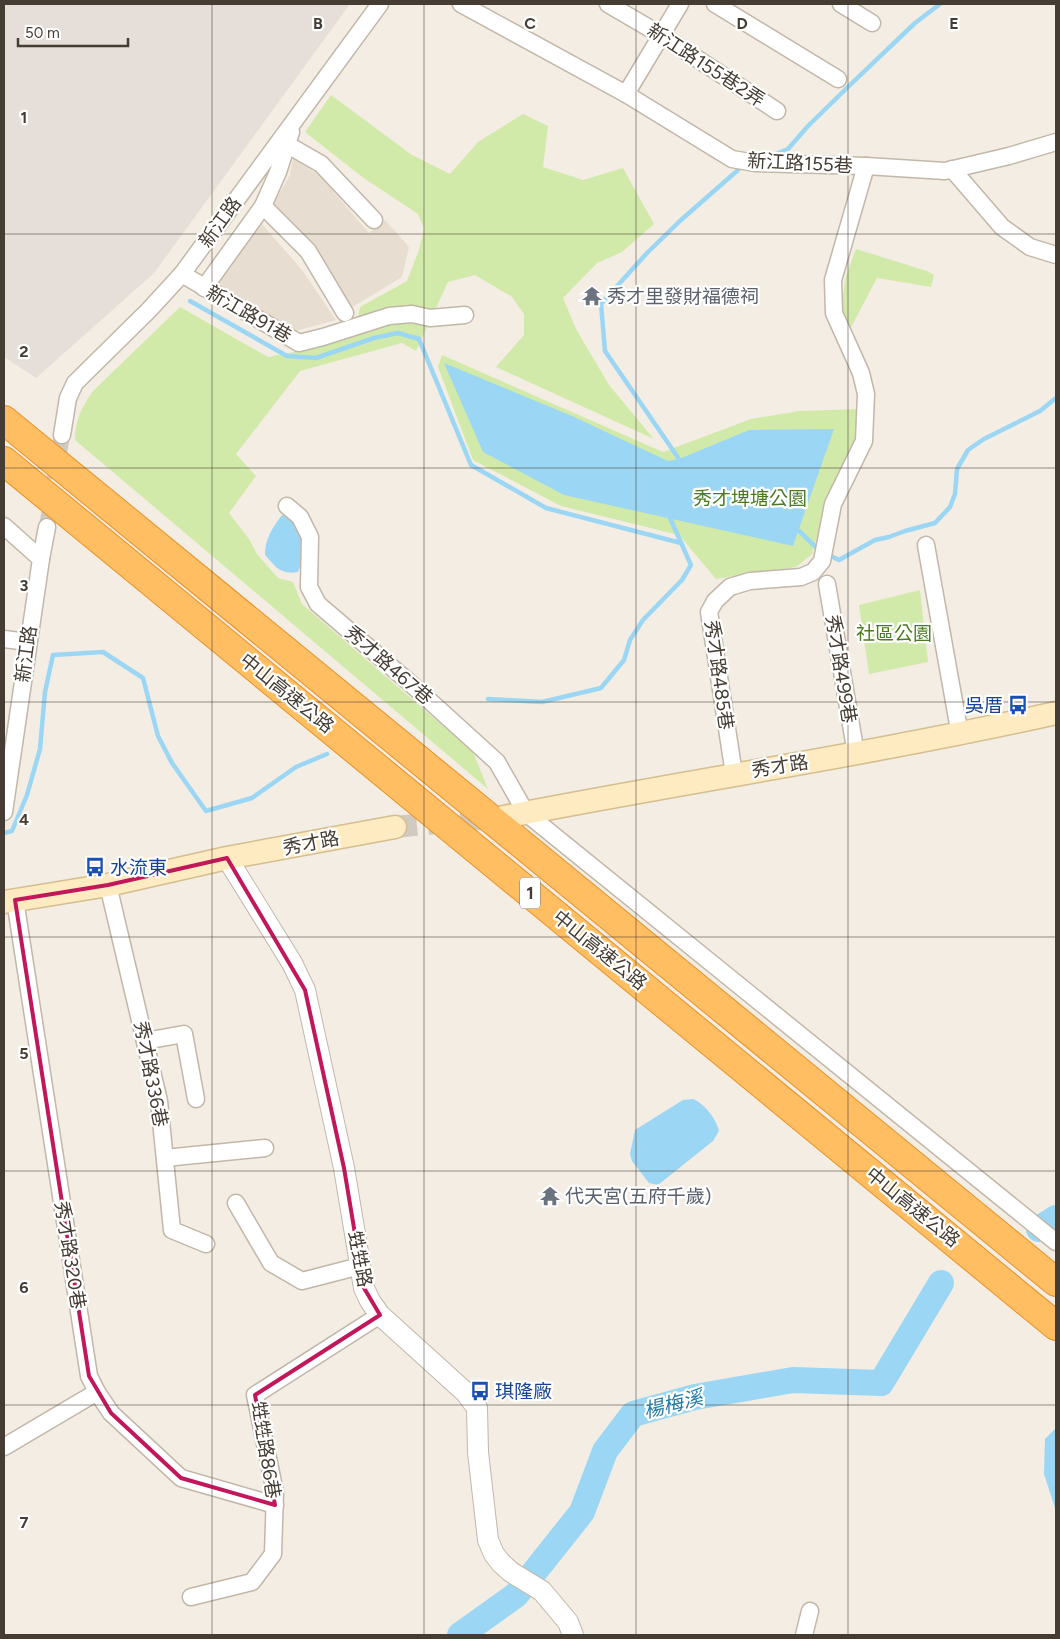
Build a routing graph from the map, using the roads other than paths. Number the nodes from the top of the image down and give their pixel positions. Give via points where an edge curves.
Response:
1 (380, 4) edge
2 (608, 4) edge
3 (680, 4) edge
4 (715, 4) edge
5 (841, 4) edge
6 (467, 5) edge
7 (872, 23) dead end
8 (661, 35) junction
9 (838, 79) dead end
10 (626, 94) junction
11 (777, 111) dead end
12 (293, 122) junction
13 (1056, 142) edge
14 (288, 145) junction
15 (866, 166) junction
16 (952, 169) junction
17 (263, 206) junction
18 (374, 220) dead end
19 (1056, 255) edge
20 (182, 274) junction
21 (204, 288) junction
22 (346, 313) dead end
23 (465, 315) dead end
24 (4, 420) edge
25 (62, 435) tunnel mouth
26 (4, 461) edge
27 (286, 506) dead end
28 (4, 526) edge
29 (47, 527) tunnel mouth
30 (926, 545) dead end
31 (40, 559) junction
32 (827, 584) dead end
33 (4, 639) edge
34 (28, 642) junction
35 (1056, 713) edge
36 (960, 734) junction
37 (856, 754) junction
38 (734, 774) junction
39 (4, 812) edge
40 (526, 812) junction
41 (504, 817) tunnel mouth
42 (395, 827) tunnel mouth
43 (226, 858) junction
44 (108, 885) junction
45 (9, 901) edge
46 (145, 1041) junction
47 (196, 1099) dead end
48 (265, 1148) dead end
49 (165, 1158) junction
50 (236, 1203) dead end
51 (1056, 1242) edge
52 (206, 1244) dead end
53 (360, 1266) junction
54 (1056, 1282) edge
55 (380, 1315) junction
56 (1056, 1326) edge
57 (97, 1392) junction
58 (4, 1447) edge
59 (275, 1506) junction
60 (191, 1597) dead end
61 (810, 1612) dead end
62 (573, 1635) edge
63 (804, 1635) edge

1 - 12 street, 新江路
2 - 8 street, 新江路155巷2弄
3 - 8 street
4 - 9 street
5 - 7 street
6 - 10 street, 新江路155巷
8 - 10 street
8 - 11 street, 新江路155巷2弄
10 - 15 street, 新江路155巷 via 732,158 755,163
12 - 14 street
12 - 20 street, 新江路
13 - 16 street, 新江路155巷
14 - 17 street
14 - 18 street via 321,164
15 - 16 street, 新江路155巷
15 - 38 street, 秀才路485巷 via 833,280 834,313 861,373 866,394 864,441 833,504 822,561 813,572 801,577 750,580 730,587 709,612
16 - 19 street via 1002,227 1030,247
17 - 21 street
17 - 22 street via 308,251
20 - 21 street, 新江路91巷
20 - 25 street, 新江路 via 76,383 68,398
21 - 23 street, 新江路91巷 via 299,343 389,316 412,314 430,318
24 - 54 highway, 中山高速公路 / 1
26 - 56 highway, 中山高速公路 / 1
27 - 40 street, 秀才路467巷 via 300,517 310,538 309,587 318,604 497,762
28 - 31 street
29 - 31 street, 新江路
30 - 36 street
31 - 34 street, 新江路
32 - 37 street, 秀才路499巷
33 - 34 street
34 - 39 street, 新江路
35 - 36 main road, 秀才路
36 - 37 main road, 秀才路
37 - 38 main road, 秀才路
38 - 40 main road, 秀才路
40 - 41 main road, 秀才路
40 - 51 street
42 - 43 main road, 秀才路
43 - 44 main road, 秀才路
43 - 53 street, 甡甡路 via 292,963 305,990 344,1168
44 - 45 main road, 秀才路
44 - 46 street, 秀才路336巷
45 - 57 street, 秀才路320巷 via 89,1376
46 - 47 street via 184,1034
46 - 49 street, 秀才路336巷 via 159,1102
48 - 49 street
49 - 52 street, 秀才路336巷 via 172,1230
50 - 53 street via 270,1262 302,1281
53 - 55 street, 甡甡路 via 364,1288
55 - 59 street, 甡甡路86巷 via 255,1395
55 - 62 street, 甡甡路 via 465,1392 477,1408 478,1452 488,1540 501,1563 542,1592 568,1622
57 - 58 street
57 - 59 street, 秀才路320巷 via 111,1413 181,1478
59 - 60 street, 甡甡路86巷 via 273,1554 252,1582
61 - 63 street

